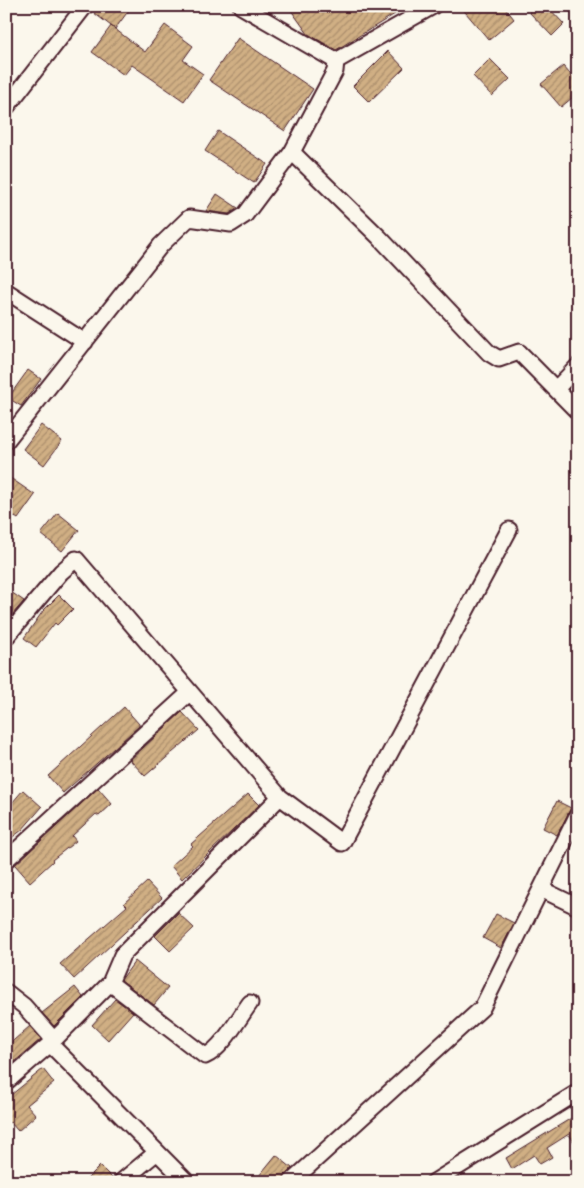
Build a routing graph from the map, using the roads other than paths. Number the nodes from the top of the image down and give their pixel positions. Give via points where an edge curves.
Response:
1 (85, 6) edge
2 (241, 6) edge
3 (433, 6) edge
4 (336, 60) junction
5 (6, 108) edge
6 (292, 152) junction
7 (6, 291) edge
8 (85, 342) junction
9 (578, 366) edge
10 (556, 389) junction
11 (578, 412) edge
12 (6, 441) edge
13 (509, 530) dead end
14 (6, 637) edge
15 (188, 692) junction
16 (280, 797) junction
17 (578, 814) edge
18 (6, 860) edge
19 (541, 889) junction
20 (578, 907) edge
21 (110, 983) junction
22 (6, 992) edge
23 (250, 1003) dead end
24 (52, 1042) junction
25 (6, 1082) edge
26 (578, 1092) edge
27 (157, 1152) junction
28 (121, 1182) edge
29 (187, 1182) edge
30 (291, 1182) edge
31 (434, 1182) edge

1 - 5 street
2 - 4 street
3 - 4 street
4 - 6 street via 335,71
6 - 8 street via 245,215 231,224 188,218 161,246
6 - 10 street via 379,237 489,353 499,359 519,352
7 - 8 street
8 - 12 street
9 - 10 street
10 - 11 street
13 - 16 street via 342,843
14 - 15 street via 76,559
15 - 16 street
15 - 18 street
16 - 21 street via 122,955
17 - 19 street
19 - 20 street
19 - 30 street via 482,1008
21 - 23 street via 205,1056 218,1046
21 - 24 street
22 - 24 street via 24,1006
24 - 25 street
24 - 27 street
26 - 31 street
27 - 28 street
27 - 29 street

